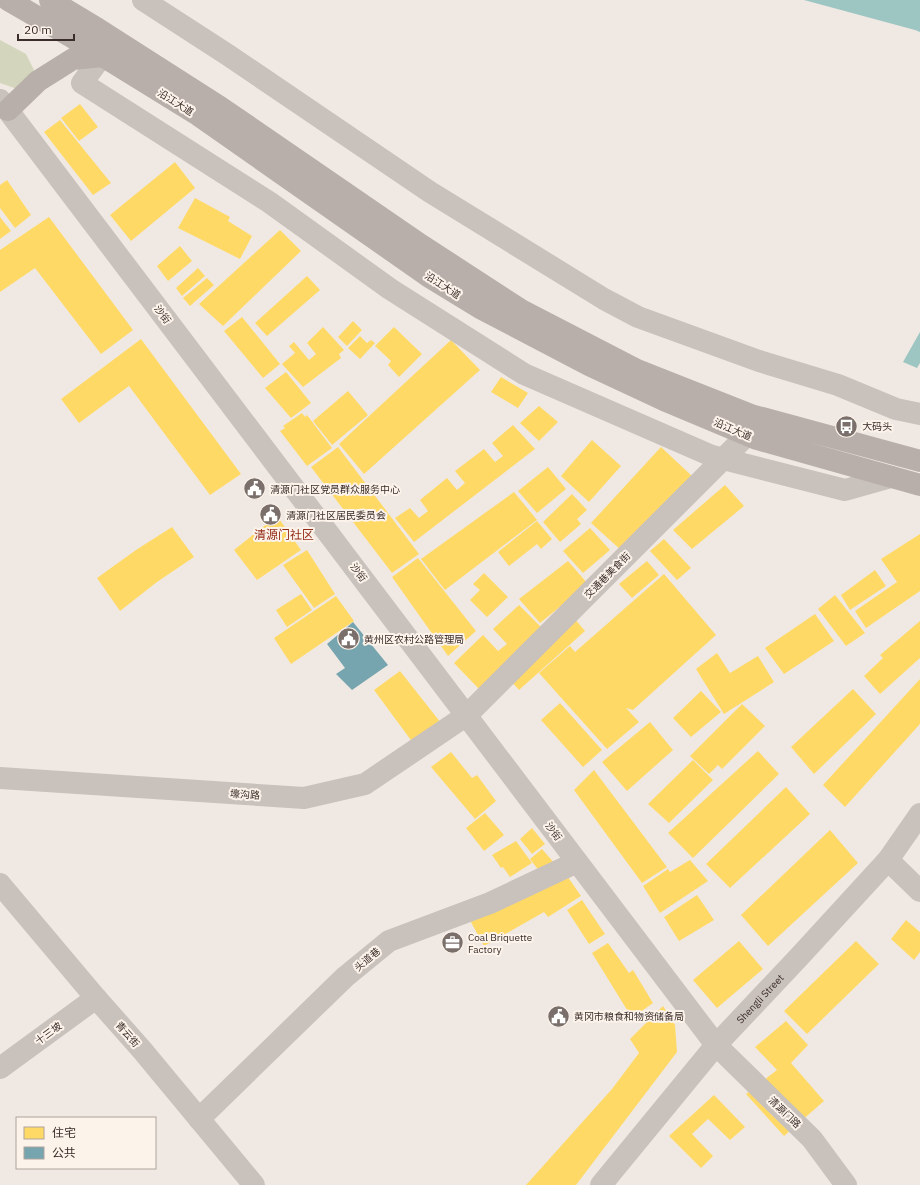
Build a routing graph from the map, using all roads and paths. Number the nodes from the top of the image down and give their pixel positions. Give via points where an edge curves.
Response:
1 (8, 0) edge
2 (50, 0) edge
3 (142, 0) edge
4 (102, 56) junction
5 (4, 105) edge
6 (920, 414) edge
7 (747, 435) junction
8 (723, 458) junction
9 (920, 461) edge
10 (891, 477) junction
11 (920, 485) edge
12 (467, 715) junction
13 (0, 778) edge
14 (920, 814) edge
15 (888, 860) junction
16 (577, 862) junction
17 (0, 884) edge
18 (920, 891) edge
19 (96, 998) junction
20 (716, 1045) junction
21 (0, 1068) edge
22 (199, 1119) junction
23 (254, 1185) edge
24 (601, 1185) edge
25 (846, 1185) edge

1 - 4 main road, 沿江大道
2 - 9 main road, 沿江大道 via 220,107 521,310 637,370 751,415
3 - 6 street via 430,192 604,299 638,317 759,361 838,385 896,409
4 - 5 main road via 73,59
4 - 7 main road, 沿江大道 via 198,115 428,276 482,309 589,366
4 - 8 street via 82,83 269,202 390,289 524,374 712,456
5 - 12 street, 沙街
7 - 8 street, 交通巷美食街
7 - 10 main road, 沿江大道
8 - 10 street via 845,490
8 - 12 street, 交通巷美食街
10 - 11 main road, 沿江大道
12 - 13 street, 壕沟路 via 365,784 304,798
12 - 16 street, 沙街
14 - 15 street, Shengli Street
15 - 18 street
15 - 20 street, Shengli Street
16 - 20 street, 沙街
16 - 22 street, 头道巷 via 490,903 389,941 345,977
17 - 19 street, 青云街
19 - 21 street, 十三坡
19 - 22 street, 青云街
20 - 24 street, Shengli Street
20 - 25 street, 清源门路 via 812,1139
22 - 23 street, 青云街

